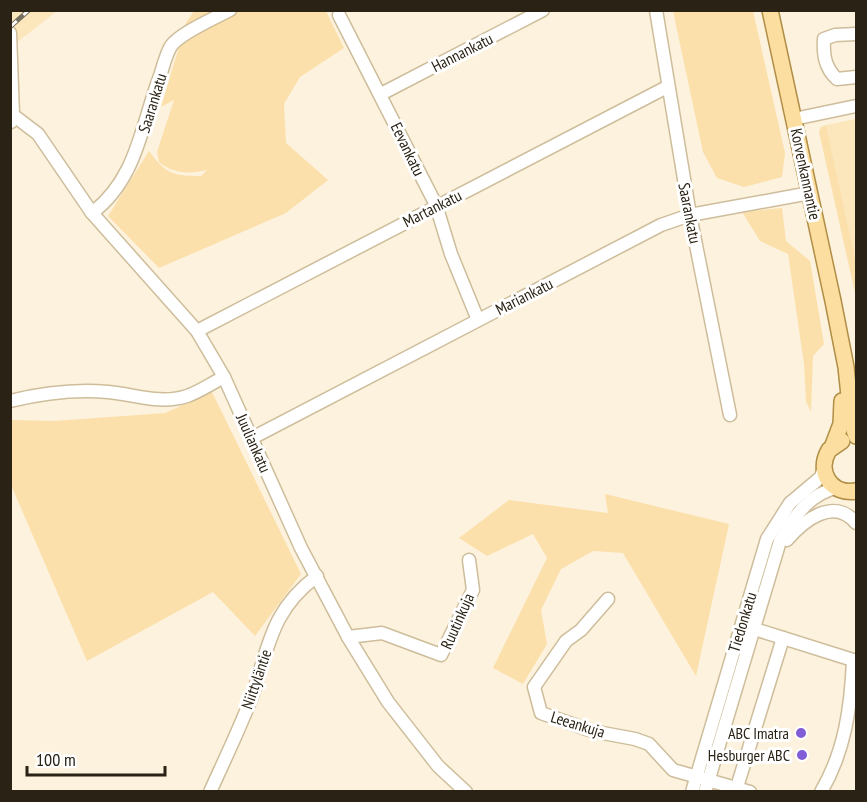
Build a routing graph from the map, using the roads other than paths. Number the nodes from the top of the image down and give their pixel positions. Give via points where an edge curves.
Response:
1 (230, 10) edge
2 (543, 10) edge
3 (656, 10) edge
4 (770, 10) edge
5 (339, 15) dead end
6 (10, 33) edge
7 (856, 34) edge
8 (856, 77) edge
9 (667, 87) junction
10 (381, 94) junction
11 (856, 106) edge
12 (12, 119) edge
13 (794, 119) junction
14 (810, 194) junction
15 (436, 205) junction
16 (92, 213) junction
17 (690, 215) junction
18 (478, 320) junction
19 (197, 331) junction
20 (839, 338) junction
21 (224, 377) junction
22 (10, 401) edge
23 (730, 415) dead end
24 (856, 436) edge
25 (252, 438) junction
26 (856, 441) edge
27 (833, 445) junction
28 (824, 470) junction
29 (849, 493) edge
30 (856, 523) edge
31 (775, 559) junction
32 (469, 560) dead end
33 (316, 576) junction
34 (608, 599) dead end
35 (741, 625) junction
36 (753, 629) junction
37 (348, 637) junction
38 (783, 638) junction
39 (703, 778) junction
40 (737, 788) junction
41 (210, 792) edge
42 (466, 792) edge
43 (692, 792) edge
44 (705, 792) edge
45 (750, 792) edge
46 (821, 792) edge

1 - 16 street, Saarankatu via 172,45 125,178 107,202
2 - 10 street, Hannankatu
3 - 9 street, Saarankatu
4 - 13 main road, Korvenkannantie
5 - 10 street, Eevankatu
6 - 12 street
7 - 8 street via 824,39 823,53 830,73 837,79
9 - 15 street, Martankatu
9 - 17 street, Saarankatu
10 - 15 street, Eevankatu
11 - 13 street
12 - 16 street, Juuliankatu via 38,134
13 - 14 main road, Korvenkannantie
14 - 17 street, Mariankatu
14 - 20 main road, Korvenkannantie
15 - 18 street, Eevankatu via 451,255
15 - 19 street, Martankatu
16 - 19 street, Juuliankatu
17 - 18 street, Mariankatu via 662,225
17 - 23 street, Saarankatu
18 - 25 street, Mariankatu
19 - 21 street, Juuliankatu
20 - 24 main road, Korvenkannantie
20 - 27 main road, Korvenkannantie via 841,424
21 - 22 street via 186,397 151,400 109,392 70,391
21 - 25 street, Juuliankatu
25 - 33 street, Juuliankatu
26 - 27 main road
27 - 28 main road, Korvenkannantie via 825,456
28 - 29 main road via 826,477
28 - 35 street, Tiedonkatu via 776,522 767,539
29 - 31 street, Tiedonkatu via 821,493 799,512 787,528
30 - 31 street, Tiedonkatu via 836,512 816,514 796,529
31 - 36 street, Tiedonkatu
32 - 37 street, Ruutinkuja via 473,590 441,655 382,633
33 - 37 street, Juuliankatu
33 - 41 street, Niittyläntie via 282,610 250,700
34 - 39 street, Leeankuja via 566,641 534,687 541,713 592,731 649,744 673,770
35 - 36 street
35 - 39 street, Tiedonkatu
36 - 38 street
36 - 39 street, Tiedonkatu
37 - 42 street, Juuliankatu via 388,702 438,766
38 - 40 street
38 - 46 street via 853,660 850,715 833,771
39 - 40 street
39 - 43 street, Tiedonkatu
39 - 44 street, Tiedonkatu
40 - 45 street

